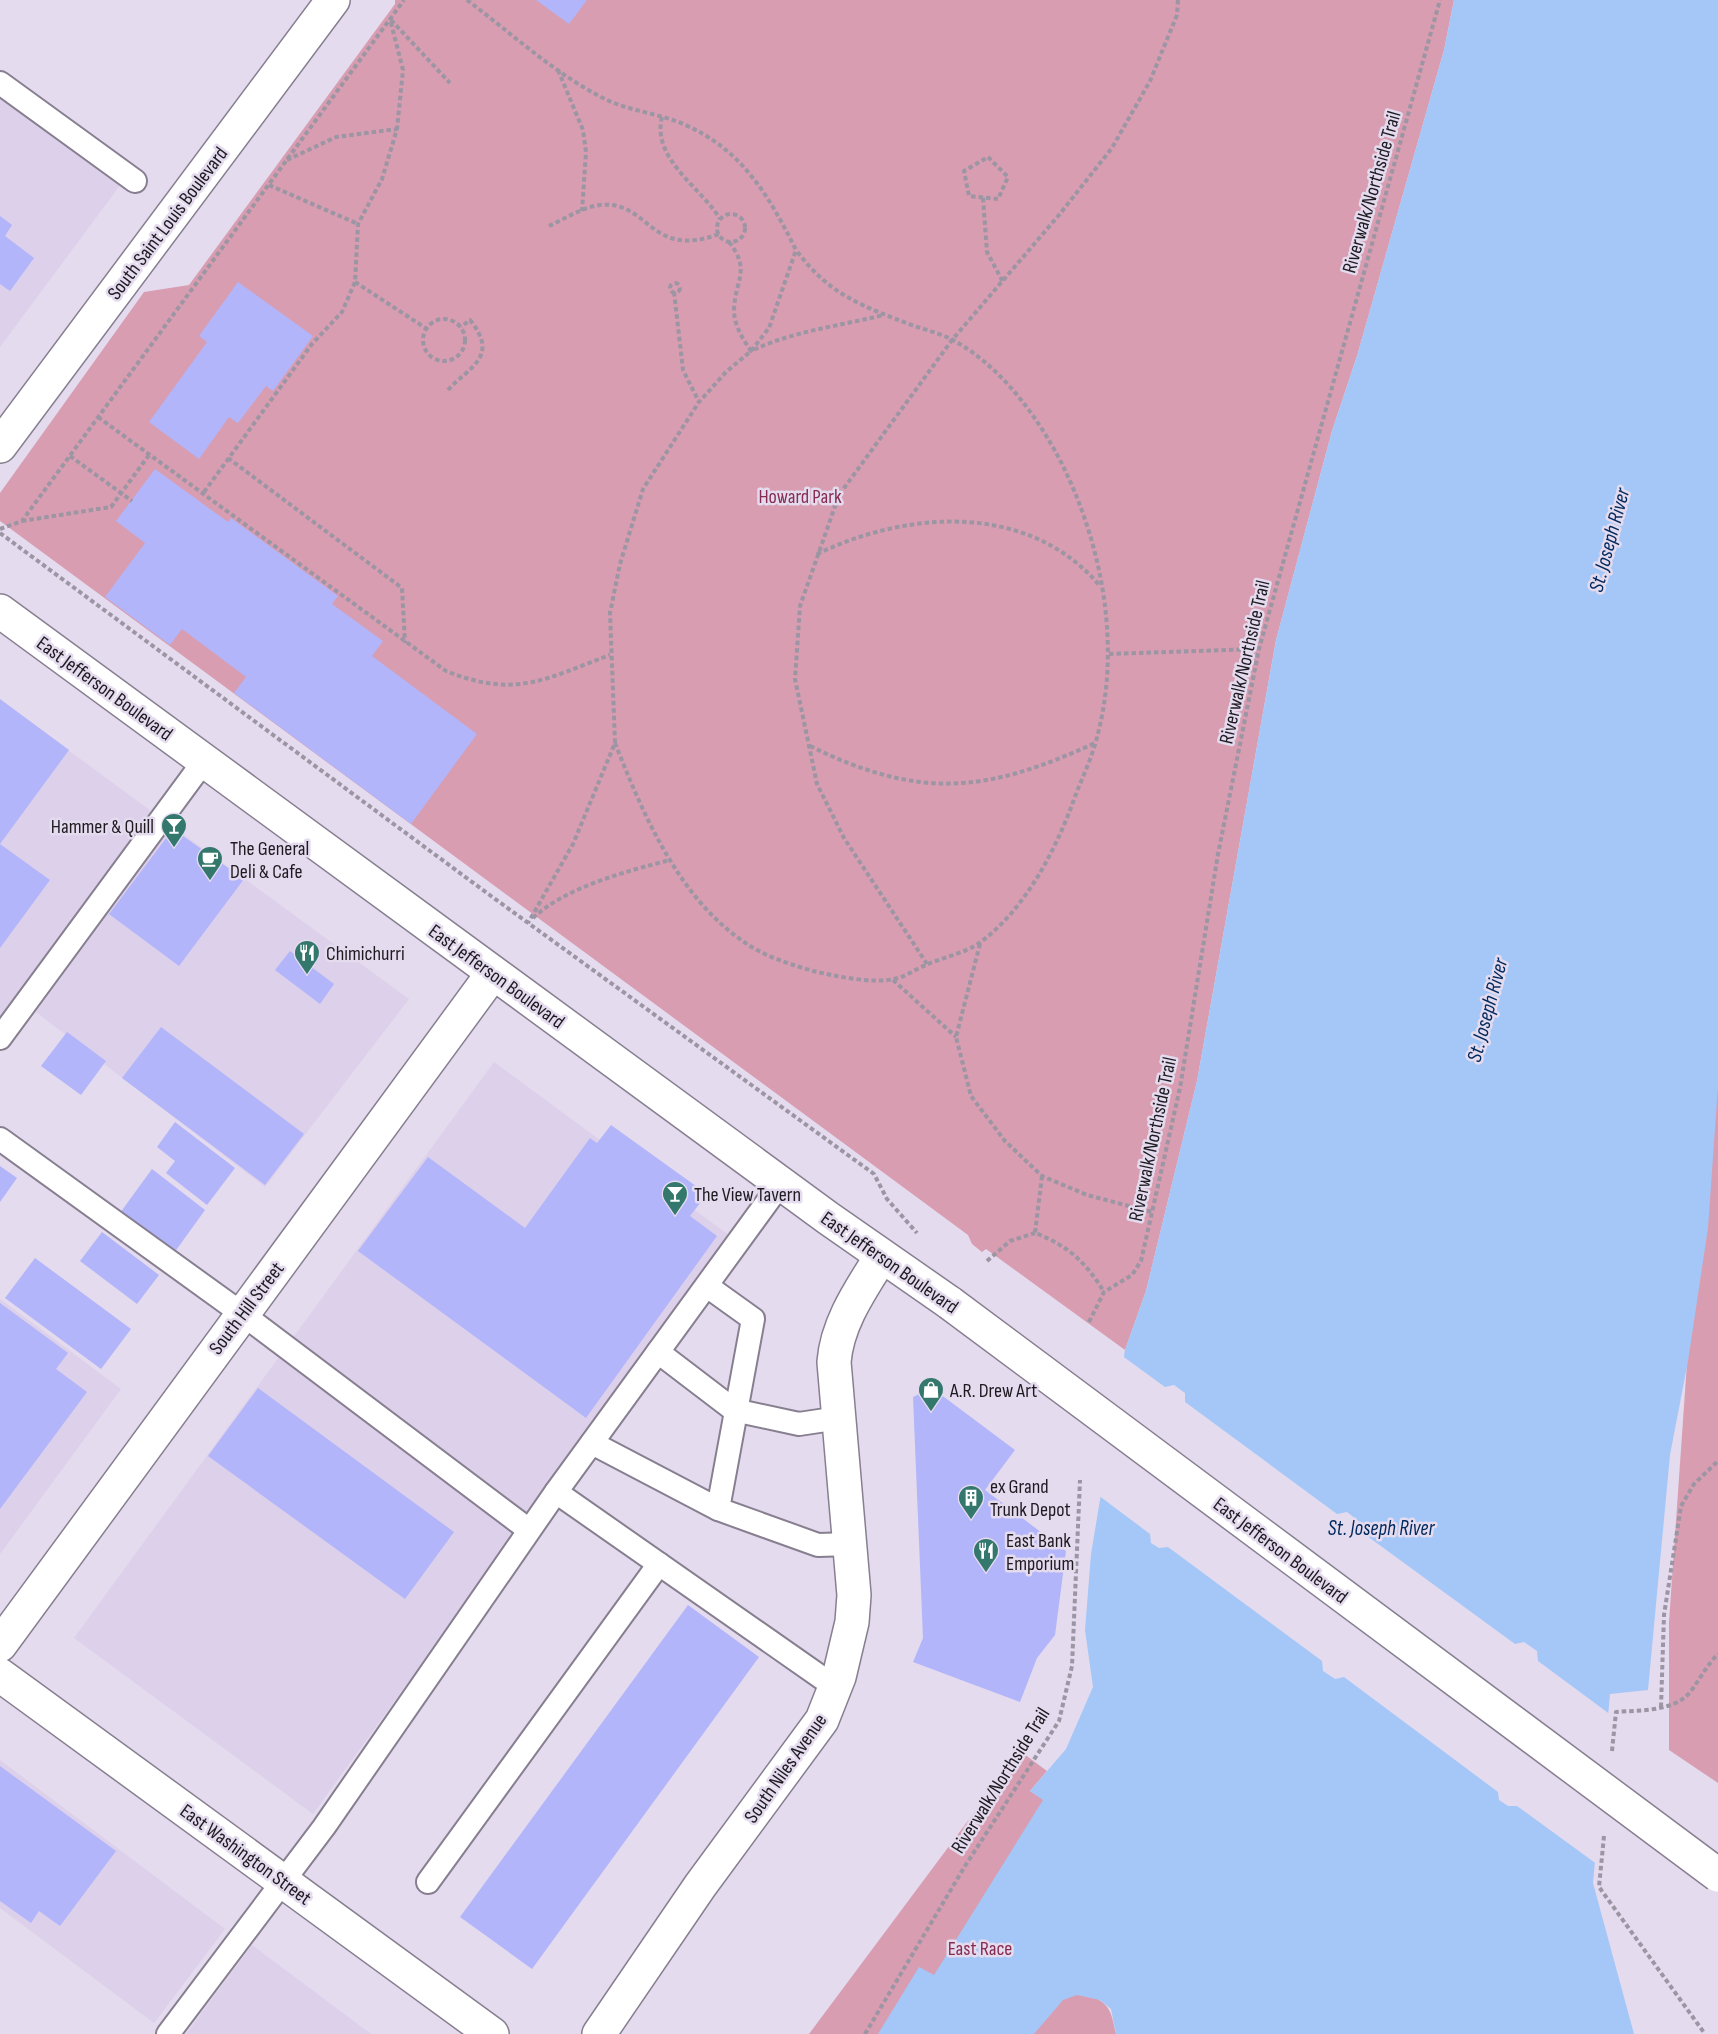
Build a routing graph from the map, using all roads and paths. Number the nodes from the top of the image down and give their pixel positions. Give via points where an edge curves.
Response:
1 (333, 0) edge
2 (404, 0) edge
3 (467, 0) edge
4 (1178, 0) edge
5 (1440, 0) edge
6 (390, 19) junction
7 (558, 69) junction
8 (0, 82) edge
9 (450, 83) dead end
10 (662, 117) junction
11 (397, 129) junction
12 (287, 160) junction
13 (135, 182) dead end
14 (268, 185) junction
15 (983, 198) junction
16 (582, 212) junction
17 (720, 219) junction
18 (358, 224) junction
19 (549, 226) dead end
20 (718, 234) junction
21 (729, 242) junction
22 (795, 250) junction
23 (356, 282) junction
24 (1003, 282) junction
25 (674, 292) dead end
26 (885, 315) junction
27 (461, 327) junction
28 (427, 329) junction
29 (952, 340) junction
30 (750, 351) junction
31 (448, 390) dead end
32 (699, 402) junction
33 (98, 417) junction
34 (0, 446) edge
35 (149, 455) junction
36 (70, 456) junction
37 (228, 458) junction
38 (204, 492) junction
39 (121, 493) junction
40 (132, 501) dead end
41 (22, 521) junction
42 (0, 531) edge
43 (817, 555) junction
44 (1102, 588) junction
45 (0, 611) edge
46 (405, 643) junction
47 (1260, 649) junction
48 (1109, 654) junction
49 (610, 655) junction
50 (615, 743) junction
51 (1096, 743) junction
52 (809, 745) junction
53 (204, 761) junction
54 (670, 860) junction
55 (528, 923) junction
56 (981, 943) junction
57 (927, 964) junction
58 (493, 973) junction
59 (893, 980) junction
60 (956, 1037) junction
61 (0, 1038) edge
62 (0, 1139) edge
63 (874, 1174) dead end
64 (1042, 1176) junction
65 (781, 1183) junction
66 (1152, 1212) junction
67 (1035, 1233) junction
68 (881, 1257) junction
69 (987, 1261) dead end
70 (707, 1286) junction
71 (1104, 1292) junction
72 (241, 1313) junction
73 (1089, 1322) dead end
74 (658, 1352) junction
75 (734, 1410) junction
76 (839, 1418) junction
77 (592, 1443) junction
78 (1718, 1461) edge
79 (1080, 1480) dead end
80 (556, 1491) junction
81 (718, 1509) junction
82 (529, 1530) junction
83 (851, 1544) junction
84 (659, 1564) junction
85 (0, 1645) edge
86 (1718, 1654) edge
87 (0, 1675) edge
88 (835, 1687) junction
89 (1718, 1875) edge
90 (284, 1881) junction
91 (428, 1882) dead end
92 (1687, 2009) dead end
93 (168, 2034) edge
94 (492, 2034) edge
95 (600, 2034) edge
96 (865, 2034) edge
97 (1705, 2034) edge

1 - 34 street, South Saint Louis Boulevard
2 - 6 path
3 - 7 path
4 - 24 path via 1177,15 1150,81 1112,148
5 - 47 path, Riverwalk/Northside Trail
6 - 9 path
6 - 11 path via 403,70
6 - 12 path
7 - 10 path via 606,99
7 - 16 path via 584,136
8 - 13 lane
10 - 17 path via 659,128 669,157
10 - 22 path via 703,134 745,167 772,202
11 - 12 path via 336,137
11 - 18 path via 382,178
12 - 14 path
14 - 18 path
14 - 33 path
15 - 15 path via 998,199 1008,177 988,158 964,171 969,196
15 - 24 path via 987,252
16 - 19 path
16 - 20 path via 598,205 613,205 633,212 672,240 700,240
17 - 20 path
17 - 21 path via 733,215 744,223 742,237
18 - 23 path
20 - 21 path
21 - 30 path via 743,269 734,314 738,331
22 - 26 path via 813,274 840,295
22 - 30 path via 769,328
23 - 28 path
23 - 37 path via 342,312 312,344
24 - 29 path
25 - 32 path via 683,370
26 - 29 path
26 - 30 path via 801,332
27 - 28 path via 443,320
27 - 28 path via 464,347 456,357 442,361 426,350 423,343
27 - 31 path via 470,320 476,327 482,344 479,360 472,371
29 - 43 path via 839,495
29 - 44 path via 995,369 1029,411 1060,460 1088,523
30 - 32 path
32 - 49 path via 643,489 610,613
33 - 35 path
33 - 36 path
35 - 38 path
35 - 39 path
36 - 39 path
36 - 41 path
37 - 38 path
37 - 46 path via 402,588
38 - 46 path
39 - 40 path
39 - 41 path via 111,507
41 - 42 path
42 - 55 path
43 - 44 path via 842,543 925,521 979,524 1021,532 1058,547 1082,564
43 - 52 path via 800,606 795,679
44 - 48 path
45 - 53 street, East Jefferson Boulevard
46 - 49 path via 446,671 497,686 532,684
47 - 48 path
47 - 66 path, Riverwalk/Northside Trail via 1218,854 1180,1088
48 - 51 path
49 - 50 path
50 - 54 path via 651,830
50 - 55 path via 573,844
51 - 52 path via 1045,766 999,779 948,785 889,778
51 - 56 path via 1063,829 1044,866 1024,898
52 - 57 path via 817,784 844,838
53 - 58 street, East Jefferson Boulevard
53 - 61 lane
54 - 55 path via 626,872 558,900
54 - 59 path via 709,910 743,942 784,963 839,978
55 - 63 path
56 - 57 path
56 - 60 path
57 - 59 path
58 - 65 street, East Jefferson Boulevard
58 - 72 street, South Hill Street
59 - 60 path
60 - 64 path via 971,1096 1005,1141
62 - 72 lane
64 - 66 path via 1087,1195
64 - 67 path
65 - 68 street, East Jefferson Boulevard
65 - 70 lane
66 - 71 path, Riverwalk/Northside Trail via 1141,1260 1132,1275
67 - 69 path via 1010,1241
67 - 71 path via 1059,1242 1077,1256
68 - 76 street, South Niles Avenue via 852,1306 835,1346
68 - 89 street, East Jefferson Boulevard, bridge via 950,1303
70 - 74 lane
70 - 75 lane via 753,1319
71 - 73 path
72 - 82 lane
72 - 85 street, South Hill Street
74 - 75 lane
74 - 77 lane
75 - 76 lane via 799,1424
75 - 81 lane
76 - 83 street, South Niles Avenue
77 - 80 lane
77 - 81 lane
78 - 86 path via 1694,1484 1681,1506 1664,1615 1661,1707 1677,1703 1690,1693
79 - 96 path, Riverwalk/Northside Trail via 1072,1666 1059,1722 964,1866
80 - 82 lane
80 - 84 lane
81 - 83 lane via 818,1545
82 - 90 lane
83 - 88 street, South Niles Avenue via 852,1622
84 - 88 lane
84 - 91 lane
87 - 90 street, East Washington Street
88 - 95 street, South Niles Avenue via 822,1720 700,1886
90 - 93 lane
90 - 94 street, East Washington Street
92 - 97 path

